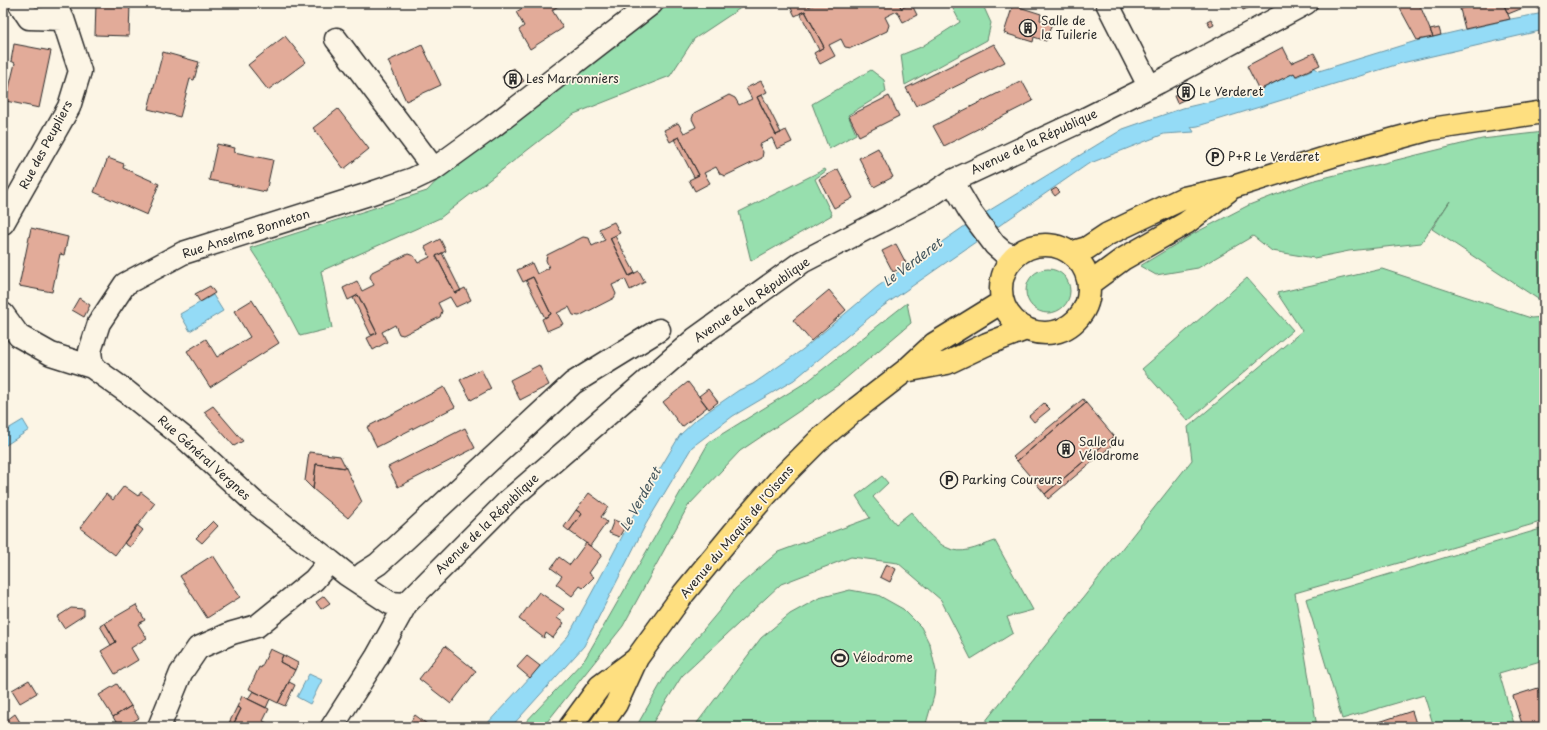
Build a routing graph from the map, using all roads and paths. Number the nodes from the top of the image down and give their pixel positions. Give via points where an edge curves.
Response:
1 (19, 3) edge
2 (652, 3) edge
3 (1107, 3) edge
4 (1306, 3) edge
5 (1285, 8) edge
6 (628, 10) edge
7 (58, 11) edge
8 (336, 39) dead end
9 (1149, 86) junction
10 (1544, 112) edge
11 (434, 169) junction
12 (952, 181) junction
13 (1233, 186) junction
14 (3, 223) edge
15 (1070, 253) junction
16 (1015, 257) junction
17 (1089, 284) junction
18 (1002, 302) junction
19 (3, 314) edge
20 (1026, 329) junction
21 (659, 330) dead end
22 (92, 367) junction
23 (905, 372) junction
24 (330, 560) junction
25 (357, 581) junction
26 (406, 604) junction
27 (637, 658) junction
28 (159, 727) edge
29 (332, 727) edge
30 (570, 727) edge
31 (600, 727) edge

1 - 7 street, Rue des Peupliers via 29,18
2 - 6 street, Rue Anselme Bonneton
3 - 9 street
4 - 5 street, Avenue de la République
5 - 9 street, Avenue de la République via 1198,62
6 - 11 street, Rue Anselme Bonneton via 603,42
7 - 14 street, Rue des Peupliers via 80,71 69,107
8 - 11 street
9 - 12 street, Avenue de la République
10 - 13 main road via 1431,129
11 - 22 street, Rue Anselme Bonneton via 369,194 183,253 125,284 99,323 90,351
12 - 16 street via 969,210 995,245
12 - 26 street, Avenue de la République via 931,195 802,262 695,339 509,500
13 - 15 main road via 1184,198 1108,234 1087,248
13 - 17 main road via 1186,223 1123,259
15 - 16 main road via 1051,246 1038,246 1025,250
15 - 17 main road via 1086,272
16 - 18 main road via 1005,270 1001,286
17 - 20 main road via 1088,299 1082,313 1071,325 1049,333
18 - 20 main road via 1008,313
18 - 23 main road, Avenue du Maquis de l'Oisans via 934,344
19 - 22 street, Rue Général Vergnes via 19,336 51,354
20 - 23 main road, Avenue du Maquis de l'Oisans via 947,363
21 - 25 street via 573,383
22 - 24 street, Rue Général Vergnes via 188,441 254,502
23 - 27 main road, Avenue du Maquis de l'Oisans via 856,409 781,478 684,593
24 - 25 street, Rue Général Vergnes
24 - 28 street via 314,580 257,626 198,648 181,672
25 - 26 street, Rue Général Vergnes via 390,603
26 - 29 street, Avenue de la République via 376,658
27 - 30 main road, Avenue du Maquis de l'Oisans via 600,686
27 - 31 main road, Avenue du Maquis de l'Oisans via 616,704

